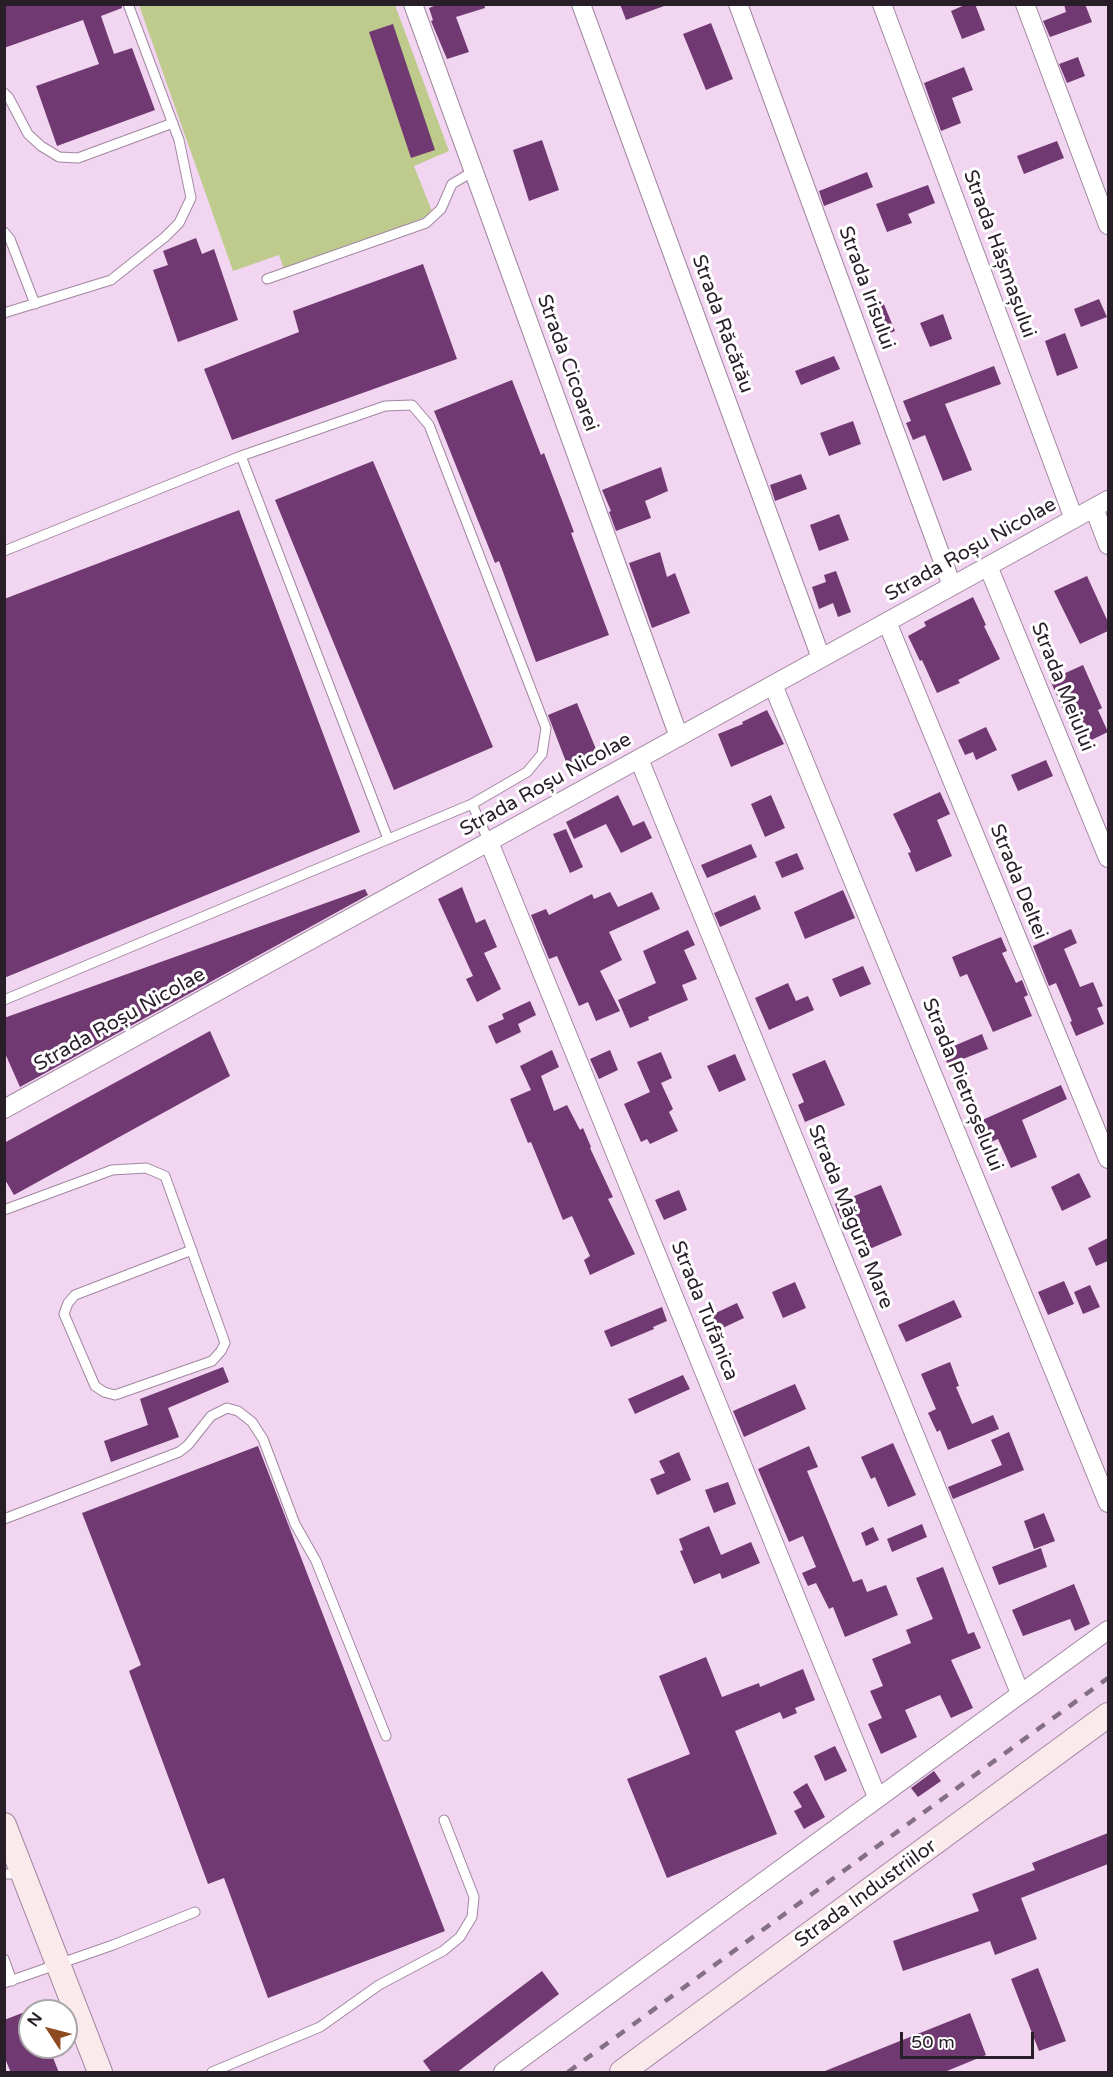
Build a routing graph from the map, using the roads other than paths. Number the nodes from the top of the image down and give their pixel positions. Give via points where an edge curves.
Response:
1 (128, 4) edge
2 (413, 4) edge
3 (581, 4) edge
4 (738, 4) edge
5 (882, 4) edge
6 (1025, 4) edge
7 (4, 93) edge
8 (173, 123) junction
9 (474, 171) junction
10 (1108, 225) edge
11 (4, 232) edge
12 (267, 279) dead end
13 (35, 304) junction
14 (4, 313) edge
15 (241, 456) junction
16 (1101, 504) edge
17 (1074, 519) junction
18 (1108, 545) edge
19 (4, 550) edge
20 (988, 566) junction
21 (952, 586) junction
22 (887, 622) junction
23 (821, 658) junction
24 (773, 685) junction
25 (679, 737) junction
26 (639, 759) junction
27 (472, 804) junction
28 (388, 839) junction
29 (489, 842) junction
30 (1108, 858) edge
31 (4, 1000) edge
32 (4, 1109) edge
33 (1108, 1159) edge
34 (4, 1210) edge
35 (192, 1250) junction
36 (1108, 1503) edge
37 (4, 1519) edge
38 (1108, 1630) edge
39 (1020, 1693) junction
40 (1108, 1715) edge
41 (386, 1736) dead end
42 (877, 1797) junction
43 (444, 1820) dead end
44 (4, 1826) edge
45 (14, 1874) edge
46 (195, 1912) dead end
47 (4, 1959) edge
48 (59, 1965) junction
49 (8, 1982) edge
50 (100, 2073) edge
51 (212, 2073) edge
52 (503, 2073) edge
53 (622, 2073) edge

1 - 8 lane
2 - 9 street, Strada Cicoarei
3 - 23 street, Strada Răcătău
4 - 21 street, Strada Irisului
5 - 17 street, Strada Hășmașului
6 - 10 street
7 - 8 lane via 28,134 58,157 78,158
8 - 13 lane via 191,198 179,223 111,280
9 - 12 lane via 452,184 441,209 426,223
9 - 25 street, Strada Cicoarei
11 - 13 lane via 10,238
13 - 14 lane
15 - 19 lane
15 - 27 lane via 385,406 412,405 429,425 546,728 542,754 527,772
15 - 28 lane
16 - 17 street, Strada Roșu Nicolae
16 - 18 street
17 - 20 street, Strada Roșu Nicolae
20 - 21 street, Strada Roșu Nicolae
20 - 30 street, Strada Meiului
21 - 22 street, Strada Roșu Nicolae
22 - 23 street, Strada Roșu Nicolae
22 - 33 street, Strada Deltei
23 - 24 street, Strada Roșu Nicolae
24 - 25 street, Strada Roșu Nicolae
24 - 36 street, Strada Pietroșelului
25 - 26 street, Strada Roșu Nicolae
26 - 29 street, Strada Roșu Nicolae
26 - 39 street, Strada Măgura Mare
27 - 28 lane
27 - 29 lane
28 - 31 lane
29 - 32 street, Strada Roșu Nicolae
29 - 42 street, Strada Tufănica
34 - 35 lane via 112,1170 146,1168 165,1176
35 - 35 lane via 225,1343 221,1351 212,1361 115,1395 104,1392 95,1386 64,1314 68,1303 75,1295
37 - 41 lane via 179,1452 211,1416 227,1408 238,1411 252,1422 263,1439
38 - 39 street
39 - 42 street
40 - 53 main road, Strada Industriilor
42 - 52 street
43 - 51 lane via 474,1897 472,1917 460,1937 443,1951 379,1985 320,2027
44 - 45 main road
45 - 48 main road
46 - 48 lane
47 - 49 lane
48 - 49 lane
48 - 50 main road

